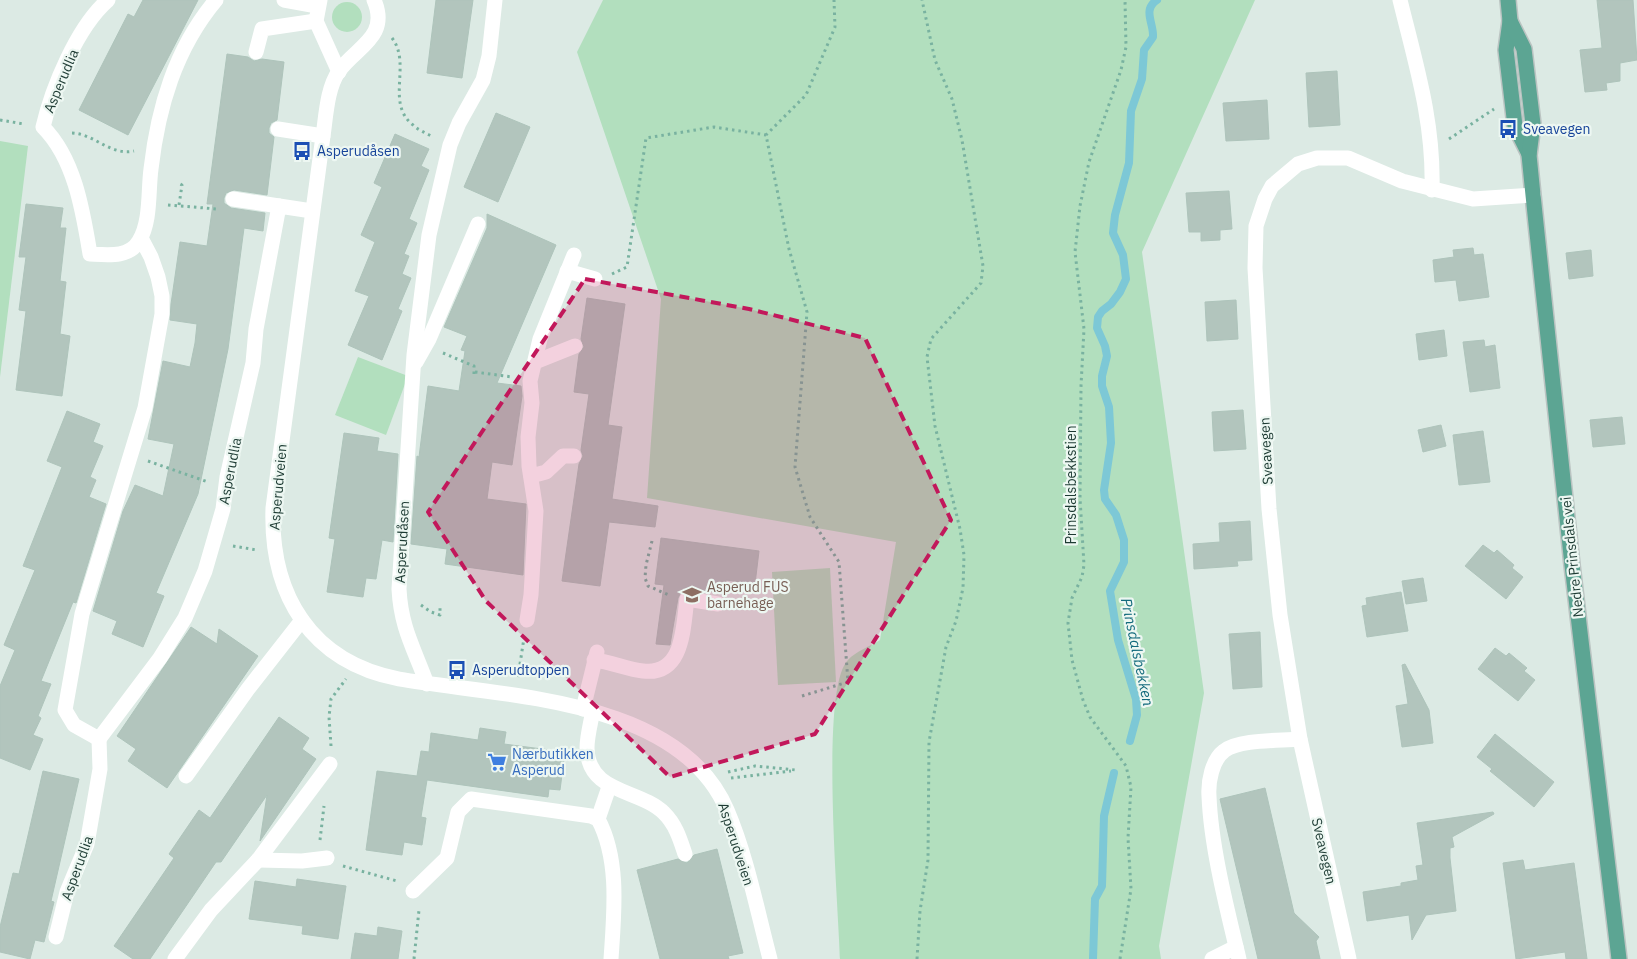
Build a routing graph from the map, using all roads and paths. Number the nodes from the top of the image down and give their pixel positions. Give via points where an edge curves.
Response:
1 (108, 0) edge
2 (216, 0) edge
3 (284, 0) edge
4 (374, 0) edge
5 (494, 0) edge
6 (834, 0) edge
7 (922, 0) edge
8 (1125, 0) edge
9 (1400, 0) edge
10 (1508, 0) edge
11 (318, 9) edge
12 (256, 52) dead end
13 (400, 57) dead end
14 (339, 72) junction
15 (1500, 105) dead end
16 (278, 129) dead end
17 (766, 135) junction
18 (323, 136) junction
19 (54, 138) junction
20 (438, 139) dead end
21 (154, 144) junction
22 (1432, 145) junction
23 (180, 184) dead end
24 (1432, 190) junction
25 (1533, 195) junction
26 (234, 199) dead end
27 (148, 205) junction
28 (179, 205) junction
29 (279, 206) junction
30 (210, 208) dead end
31 (312, 211) junction
32 (478, 224) dead end
33 (141, 238) junction
34 (574, 255) dead end
35 (567, 271) junction
36 (595, 279) joint
37 (575, 346) dead end
38 (455, 358) dead end
39 (535, 362) junction
40 (413, 365) junction
41 (517, 378) dead end
42 (574, 456) dead end
43 (170, 468) dead end
44 (531, 476) junction
45 (202, 480) dead end
46 (652, 540) dead end
47 (687, 599) junction
48 (718, 604) dead end
49 (302, 620) junction
50 (527, 620) joint
51 (355, 666) junction
52 (518, 679) dead end
53 (427, 684) junction
54 (802, 696) dead end
55 (588, 709) junction
56 (99, 738) junction
57 (1300, 739) junction
58 (330, 764) joint
59 (728, 772) dead end
60 (186, 776) dead end
61 (731, 778) dead end
62 (609, 787) junction
63 (325, 799) dead end
64 (598, 819) junction
65 (685, 854) dead end
66 (327, 858) junction
67 (258, 860) junction
68 (413, 891) junction
69 (56, 937) dead end
70 (1238, 953) edge
71 (175, 959) edge
72 (414, 959) edge
73 (612, 959) edge
74 (770, 959) edge
75 (917, 959) edge
76 (1120, 959) edge
77 (1212, 959) edge
78 (1349, 959) edge
79 (1619, 959) edge

1 - 19 street, Asperudlia via 91,18 48,104 43,127
2 - 21 street via 194,31 170,80
3 - 11 street
4 - 14 street, Asperudveien via 378,11 375,32
5 - 40 street, Asperudåsen via 489,56 483,80 459,123 436,198
6 - 17 path via 835,27 806,95
7 - 75 path via 936,60 952,99 962,140 983,266 981,283 936,332 927,357 934,426 964,555 961,596 946,647 929,742 928,860
8 - 76 path, Prinsdalsbekkstien via 1126,46 1121,70 1089,162 1075,252 1084,329 1080,498 1084,565 1072,598 1068,623 1072,660 1083,700 1090,717 1130,775 1128,838 1131,889
9 - 22 street via 1427,107
10 - 25 main road, Nedre Prinsdals vei via 1510,21 1524,49 1533,124 1529,154
11 - 12 street via 262,29
11 - 14 street
13 - 20 path via 398,98 407,119 413,126
14 - 18 street, Asperudveien via 329,100
15 - 22 path via 1446,141
16 - 18 street
17 - 36 path via 714,127 646,138 627,267
17 - 54 path via 789,249 807,312 795,466 810,518 840,562 848,682
18 - 31 street, Asperudveien
19 - 21 path via 75,133 122,152
19 - 33 street, Asperudlia via 72,179 90,254 120,255
21 - 27 street
22 - 24 street
23 - 28 path
24 - 25 street, Sveavegen via 1473,199
24 - 57 street, Sveavegen via 1348,158 1317,158 1298,164 1279,178 1260,212 1255,251 1269,509 1282,632
25 - 79 main road, Nedre Prinsdals vei via 1572,565
26 - 29 street
27 - 28 path
27 - 33 street
28 - 30 path
29 - 31 street
29 - 56 street, Asperudlia via 256,329 253,363 227,477 223,509 205,571 185,618 160,658
31 - 49 street, Asperudveien via 280,449 273,527 281,577
32 - 40 street, Asperudåsen via 430,339
33 - 56 street via 158,277 162,314 145,408 82,614 65,710 74,726
34 - 35 street
35 - 36 street
35 - 39 street via 540,339
37 - 39 street
38 - 41 path via 474,366 474,374
39 - 44 street via 530,381 532,403 528,437
40 - 53 street, Asperudåsen via 399,589 404,631
42 - 44 street via 563,456 546,472
43 - 45 path
44 - 50 street via 536,510
46 - 47 path via 646,565 648,586
47 - 48 street
47 - 55 street via 674,661 647,671 596,656
49 - 51 street, Asperudveien via 325,645
49 - 60 street
50 - 52 path
51 - 53 street, Asperudveien via 378,675
51 - 58 path via 331,699
53 - 55 street, Asperudveien
55 - 62 street via 587,749 594,770
55 - 74 street, Asperudveien via 616,717 659,737 691,760 713,785 727,810 740,846
56 - 69 street, Asperudlia via 100,769 89,835 67,892
57 - 70 street via 1231,747 1219,756 1214,767 1209,795
57 - 78 street, Sveavegen
58 - 67 street
59 - 61 path via 755,766 796,770
62 - 64 street
62 - 65 street via 650,802 664,814 678,831
63 - 66 path via 320,848
64 - 68 street via 471,799 458,812 447,858
64 - 73 street via 608,845 614,895
66 - 67 street
66 - 68 path via 358,871 385,877
67 - 71 street via 211,910
68 - 72 path via 419,910
70 - 77 street

